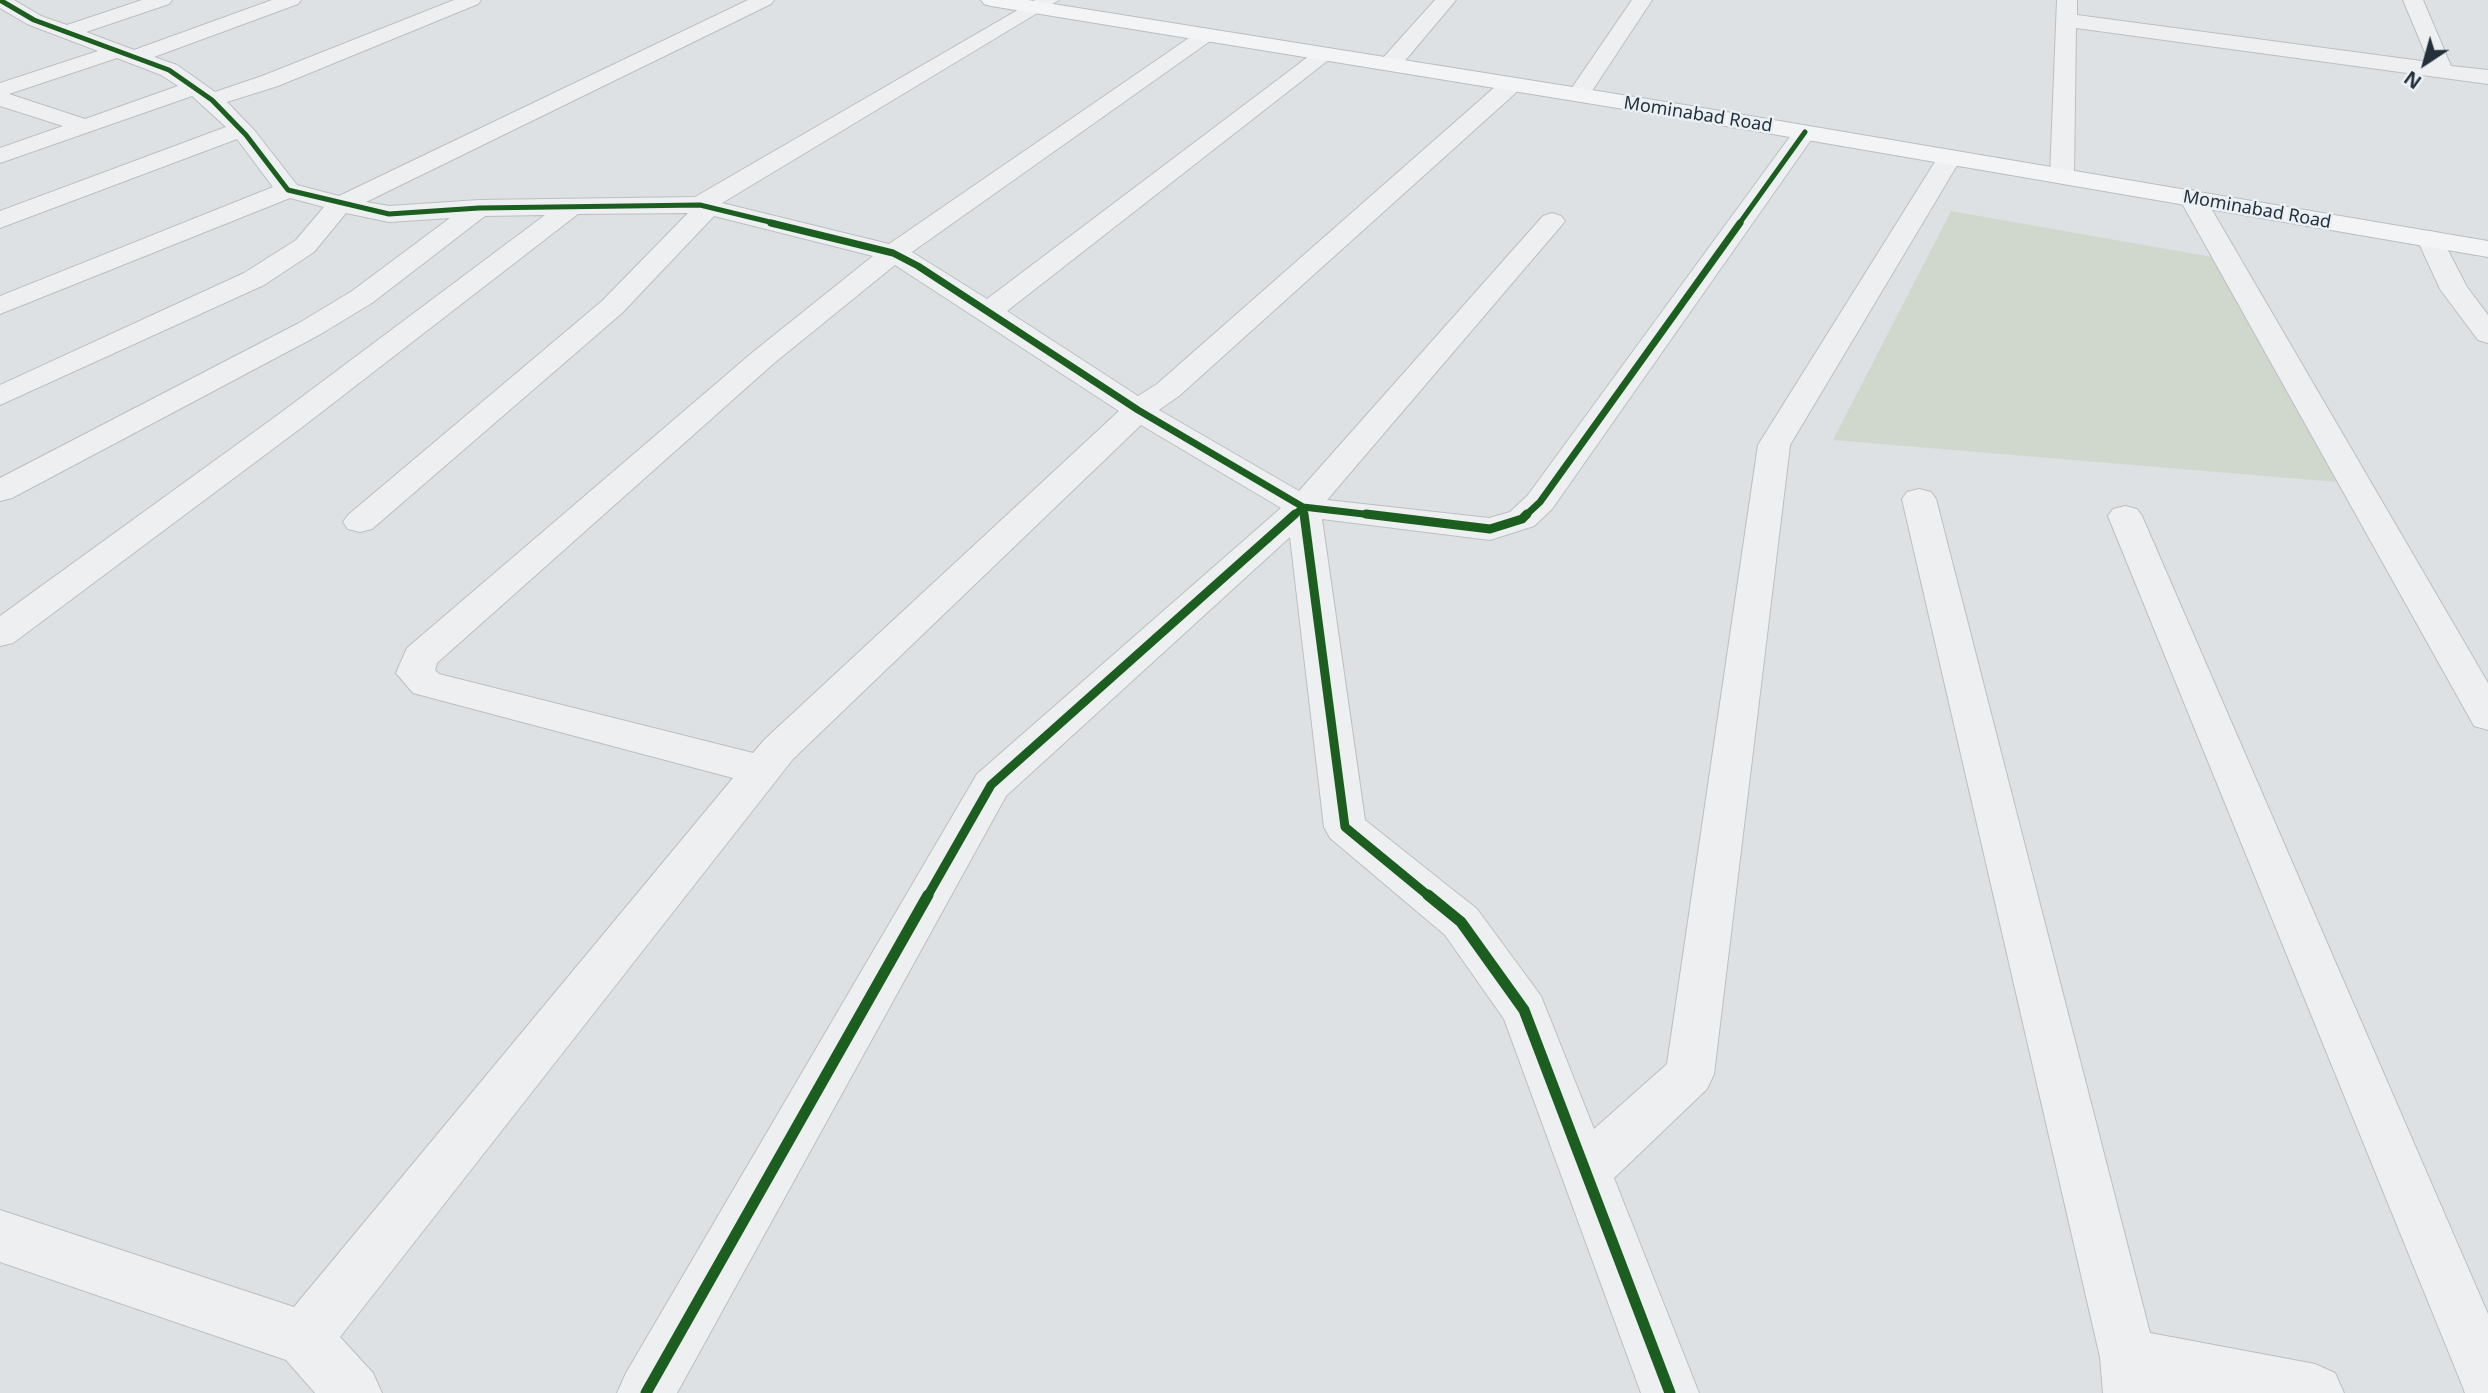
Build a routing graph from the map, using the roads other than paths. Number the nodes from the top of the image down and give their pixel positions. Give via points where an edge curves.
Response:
1 (162, 0) edge
2 (291, 0) edge
3 (471, 0) edge
4 (764, 0) edge
5 (991, 0) edge
6 (1446, 0) edge
7 (1642, 0) edge
8 (2413, 0) edge
9 (4, 1) edge
10 (1041, 3) edge
11 (2066, 10) edge
12 (67, 32) junction
13 (1206, 35) junction
14 (126, 54) junction
15 (1324, 54) junction
16 (1390, 64) junction
17 (2442, 69) junction
18 (2488, 77) edge
19 (1512, 84) junction
20 (0, 90) edge
21 (204, 94) junction
22 (1578, 95) junction
23 (0, 99) edge
24 (85, 127) junction
25 (240, 130) junction
26 (1805, 132) junction
27 (0, 156) edge
28 (1950, 157) junction
29 (2062, 176) junction
30 (288, 190) junction
31 (2192, 198) junction
32 (340, 205) junction
33 (573, 206) junction
34 (704, 206) junction
35 (479, 208) junction
36 (0, 220) edge
37 (1552, 221) dead end
38 (2430, 239) junction
39 (2488, 249) edge
40 (893, 253) junction
41 (0, 306) edge
42 (987, 313) junction
43 (2488, 334) edge
44 (0, 396) edge
45 (1138, 410) junction
46 (0, 491) edge
47 (1919, 499) dead end
48 (1303, 507) junction
49 (2125, 516) dead end
50 (360, 522) dead end
51 (0, 634) edge
52 (2488, 716) edge
53 (761, 770) junction
54 (1586, 1171) junction
55 (0, 1236) edge
56 (304, 1338) junction
57 (2130, 1375) edge
58 (2488, 1380) edge
59 (353, 1393) edge
60 (646, 1393) edge
61 (1670, 1393) edge
62 (2315, 1393) edge

1 - 12 street
2 - 14 street
3 - 21 street via 270,81
4 - 32 street
5 - 10 main road, Mominabad Road
6 - 16 street
7 - 22 street
8 - 17 street
9 - 12 street via 34,20
10 - 13 main road, Mominabad Road
10 - 34 street
11 - 17 street
11 - 29 street
12 - 14 street
13 - 15 main road, Mominabad Road
13 - 40 street
14 - 20 street
14 - 21 street via 170,70
15 - 16 main road, Mominabad Road
15 - 42 street
16 - 19 main road, Mominabad Road
17 - 18 street
19 - 22 main road, Mominabad Road
19 - 45 street via 1168,390
21 - 24 street
21 - 25 street
22 - 26 main road, Mominabad Road
23 - 24 street
24 - 27 street
25 - 30 street
25 - 36 street
26 - 28 main road, Mominabad Road
26 - 48 street via 1541,502 1522,519 1490,529
28 - 29 main road, Mominabad Road
28 - 54 street via 1774,445 1690,1074
29 - 31 main road, Mominabad Road
30 - 32 street
30 - 41 street
31 - 38 main road, Mominabad Road
31 - 52 street
32 - 35 street via 389,214
32 - 44 street via 305,246 254,279
33 - 34 street
33 - 35 street
33 - 51 street
34 - 40 street
34 - 50 street via 612,307
35 - 46 street via 362,297 309,329
37 - 48 street
38 - 39 main road, Mominabad Road
38 - 43 street via 2454,289
40 - 42 street
40 - 53 street via 763,358 430,648 420,657 415,673 425,684
42 - 45 street
45 - 48 street
45 - 53 street
47 - 57 street
48 - 54 street via 1346,827 1461,922 1524,1010
48 - 60 street via 992,785
49 - 58 street
53 - 56 street
54 - 61 street
55 - 56 street
56 - 59 street
57 - 62 street

